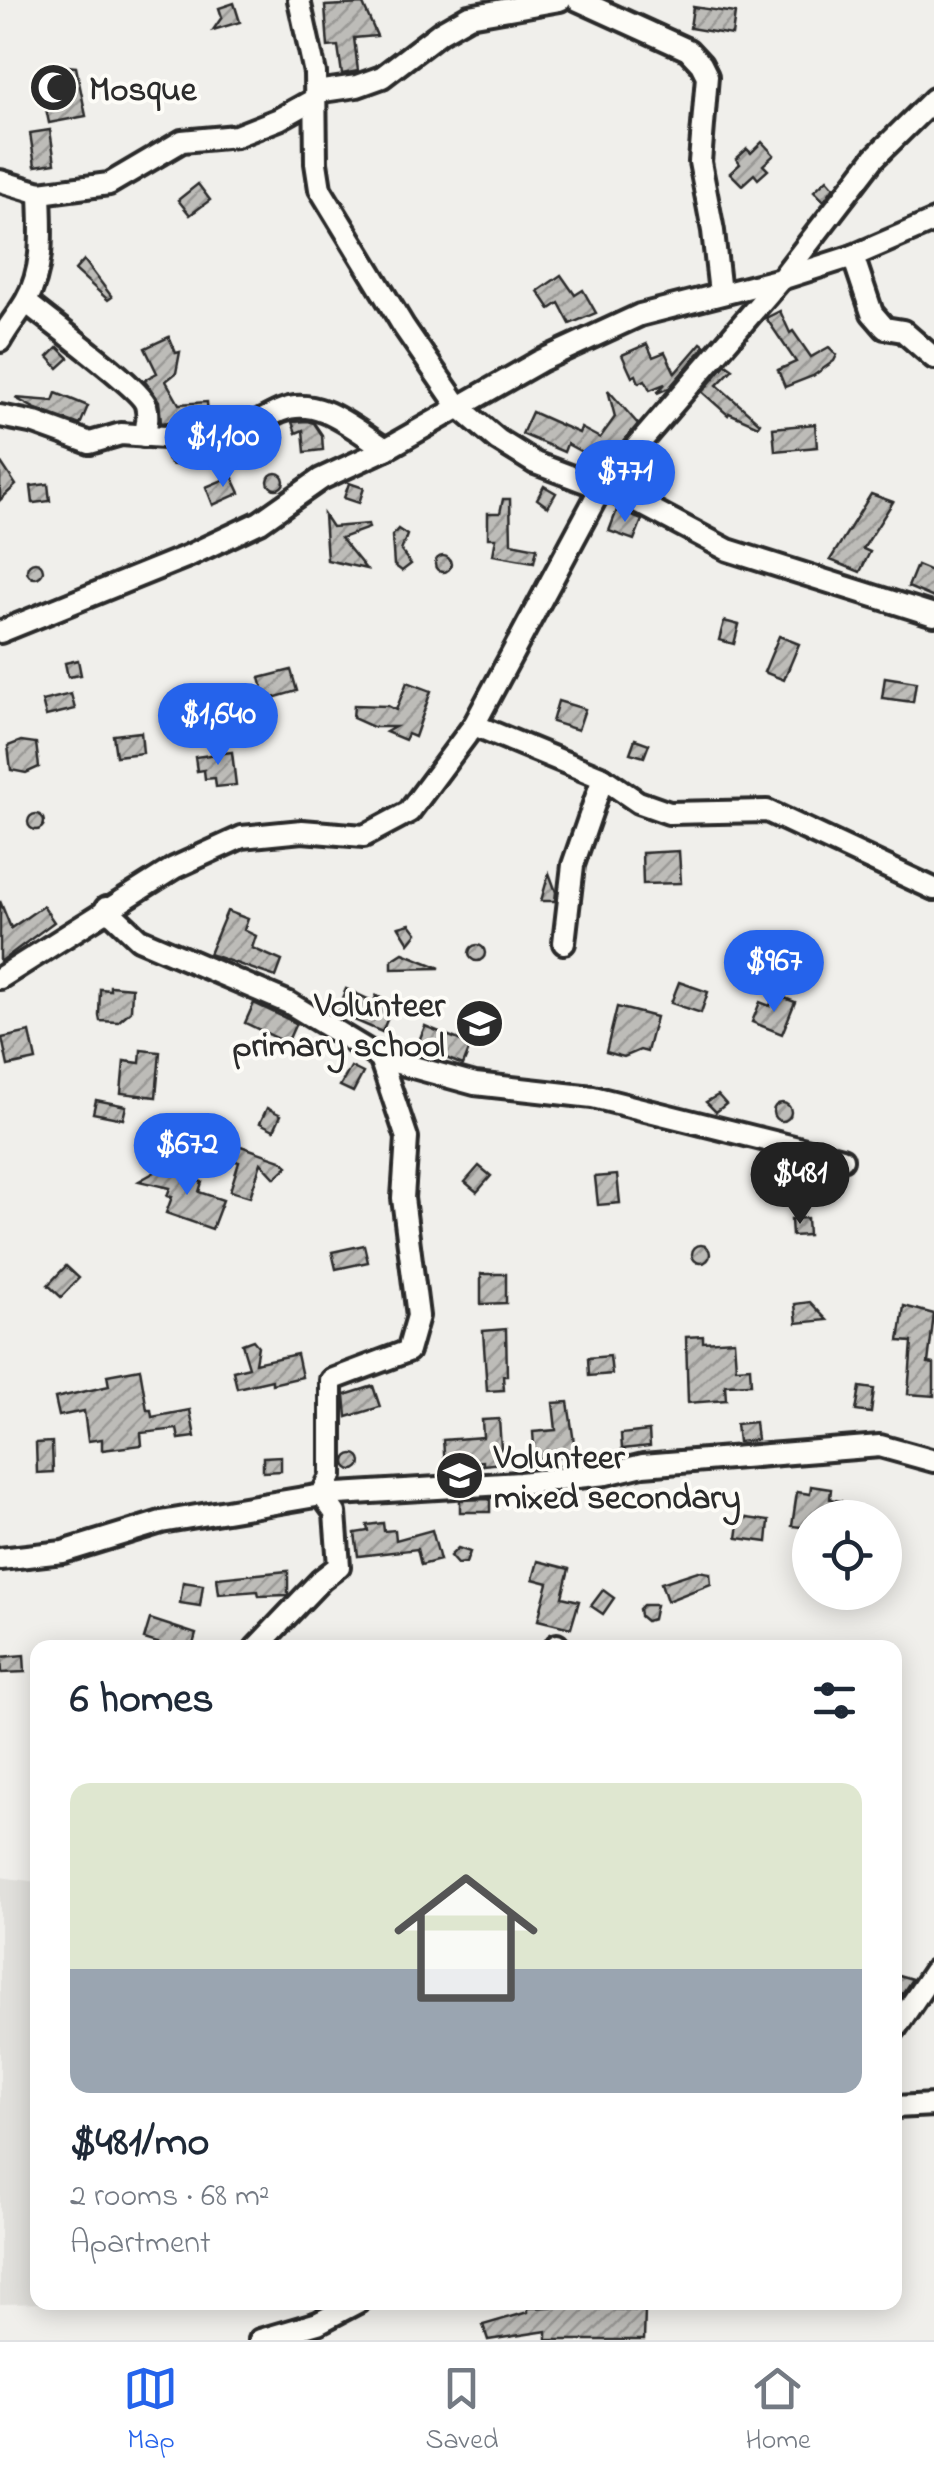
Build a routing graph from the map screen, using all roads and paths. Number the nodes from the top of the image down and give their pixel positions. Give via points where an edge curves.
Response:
1 (299, 0) edge
2 (560, 0) edge
3 (578, 0) edge
4 (315, 96) junction
5 (934, 99) edge
6 (0, 181) edge
7 (40, 193) junction
8 (934, 222) edge
9 (853, 256) junction
10 (781, 279) junction
11 (720, 293) junction
12 (26, 302) junction
13 (0, 341) edge
14 (934, 358) edge
15 (459, 407) junction
16 (0, 416) edge
17 (144, 436) junction
18 (386, 450) junction
19 (601, 488) junction
20 (934, 615) edge
21 (0, 632) edge
22 (474, 725) junction
23 (603, 778) junction
24 (934, 889) edge
25 (106, 908) junction
26 (564, 943) dead end
27 (0, 978) edge
28 (380, 1058) junction
29 (842, 1159) dead end
30 (934, 1461) edge
31 (322, 1494) junction
32 (0, 1559) edge
33 (264, 1640) edge
34 (934, 1971) edge
35 (902, 2019) edge
36 (934, 2105) edge
37 (902, 2107) edge
38 (343, 2310) edge
39 (260, 2340) edge

1 - 4 street
2 - 4 street via 470,16 382,76
3 - 11 street via 688,50 701,64 707,94 700,162
4 - 7 street via 236,136 182,141 109,184
4 - 15 street via 320,189
5 - 10 street via 874,158
6 - 7 street
7 - 12 street via 42,243
8 - 9 street
9 - 10 street
9 - 14 street via 872,314
10 - 11 street
10 - 19 street
11 - 15 street via 640,315
12 - 13 street
12 - 17 street via 143,399
15 - 18 street
15 - 19 street via 535,463
16 - 17 street via 90,443
17 - 18 street via 204,430 216,442 293,406 312,407
18 - 21 street via 188,556
19 - 20 street via 728,550
19 - 22 street
22 - 23 street
22 - 25 street via 409,812 364,836 302,831 242,838
23 - 24 street via 669,813 767,811
23 - 26 street via 573,865
25 - 27 street
25 - 28 street via 138,939 289,1004
28 - 29 street via 475,1084 593,1097
28 - 31 street via 407,1138 403,1198 418,1316 408,1351 331,1380 331,1476
30 - 31 street via 880,1446 644,1465 520,1483
31 - 32 street via 161,1522 63,1552
31 - 33 street via 335,1512 339,1566
34 - 35 street
36 - 37 street
38 - 39 street

